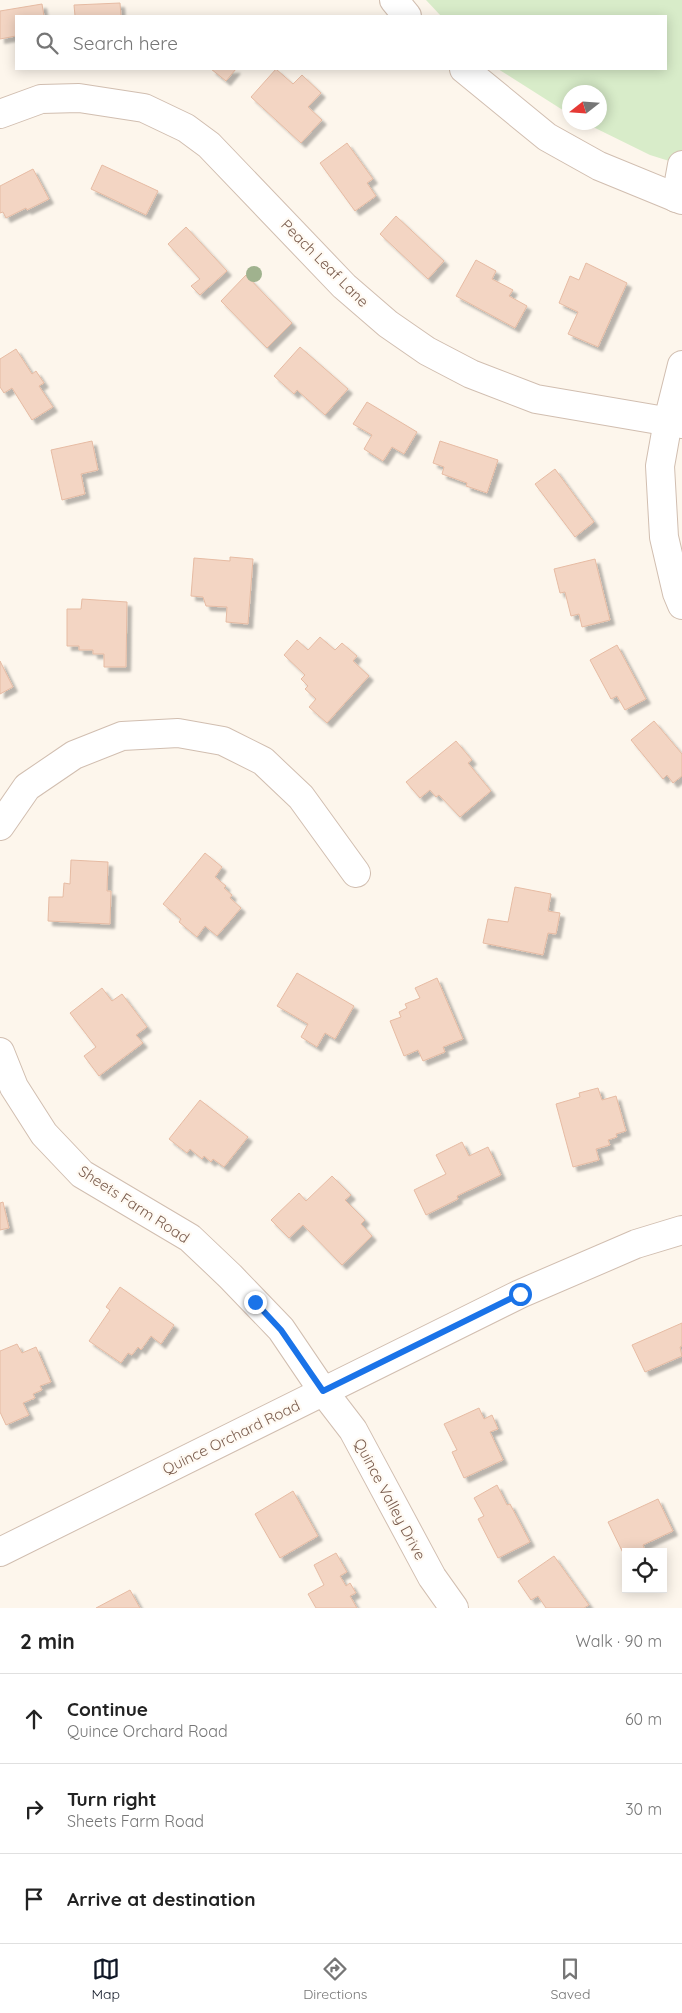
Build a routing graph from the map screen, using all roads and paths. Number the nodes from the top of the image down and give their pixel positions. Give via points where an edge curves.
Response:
1 (394, 0) edge
2 (406, 15) edge
3 (465, 70) edge
4 (0, 114) edge
5 (682, 165) edge
6 (679, 199) edge
7 (682, 366) edge
8 (675, 423) edge
9 (682, 605) edge
10 (0, 826) edge
11 (356, 873) dead end
12 (0, 1052) edge
13 (682, 1230) edge
14 (323, 1391) junction
15 (0, 1552) edge
16 (454, 1608) edge

1 - 2 street
3 - 6 street via 547,137 599,166
4 - 8 street, Peach Leaf Lane via 41,99 79,98 144,108 186,128 209,146 344,286 388,324 427,351 471,374 536,399
5 - 6 street
7 - 8 street
8 - 9 street via 660,466 664,537
10 - 11 street via 27,787 74,755 122,736 178,733 223,741 263,761 301,797
12 - 14 street, Sheets Farm Road via 14,1087 44,1134 82,1174 190,1238 281,1330
13 - 14 street, Quince Orchard Road via 636,1244 520,1294
14 - 15 street, Quince Orchard Road
14 - 16 street, Quince Valley Drive via 353,1430 432,1577

